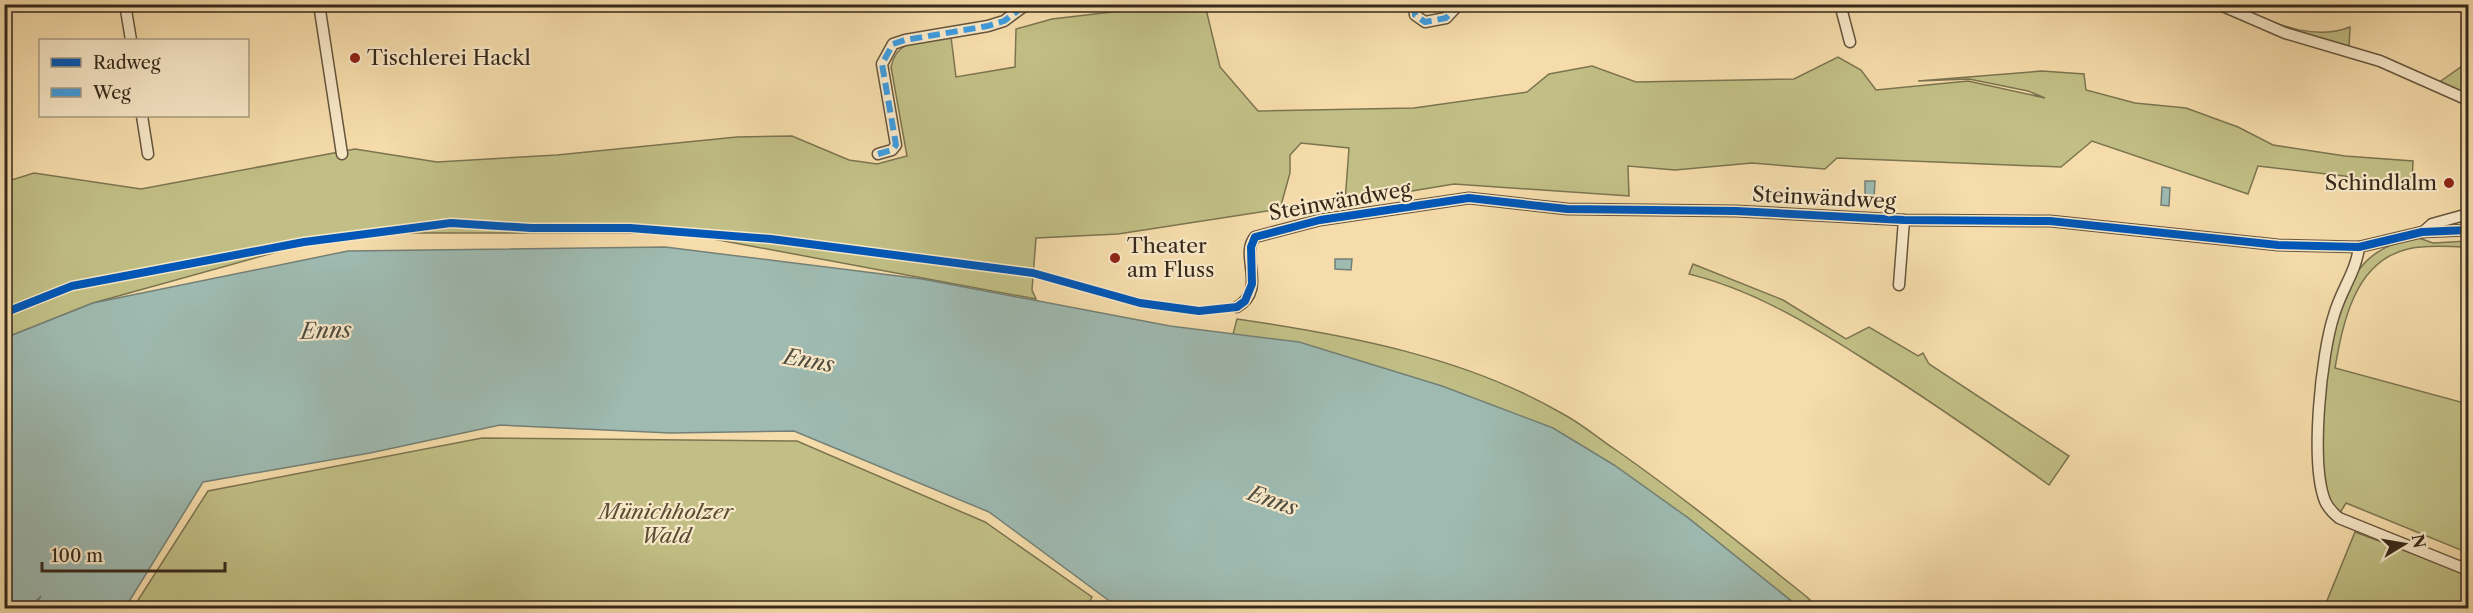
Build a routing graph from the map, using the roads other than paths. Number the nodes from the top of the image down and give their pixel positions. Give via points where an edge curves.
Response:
1 (125, 4) edge
2 (320, 4) edge
3 (1027, 4) edge
4 (1414, 4) edge
5 (1459, 4) edge
6 (1840, 4) edge
7 (2218, 4) edge
8 (131, 39) edge
9 (1850, 42) dead end
10 (2469, 99) edge
11 (142, 117) edge
12 (148, 154) dead end
13 (342, 154) dead end
14 (878, 154) dead end
15 (2469, 214) edge
16 (1904, 220) junction
17 (2469, 230) edge
18 (2422, 232) junction
19 (2359, 247) junction
20 (1899, 285) dead end
21 (1237, 307) dead end
22 (2469, 570) edge

1 - 8 street
2 - 13 street
3 - 14 street via 1004,21 988,26 893,44 882,64 896,145
4 - 5 street via 1415,15 1425,22 1446,18
6 - 9 street
7 - 10 street via 2285,33 2380,62
11 - 12 street
15 - 18 street via 2432,224
16 - 19 street, Steinwändweg via 2050,220 2278,245
16 - 20 street, Steinwändweg
16 - 21 street, Steinwändweg via 1736,211 1567,209 1469,198 1320,220 1255,237 1251,247 1251,290
17 - 18 street, Steinwändweg
18 - 19 street, Steinwändweg
19 - 22 street via 2356,266 2333,315 2327,343 2318,453 2324,497 2339,518

